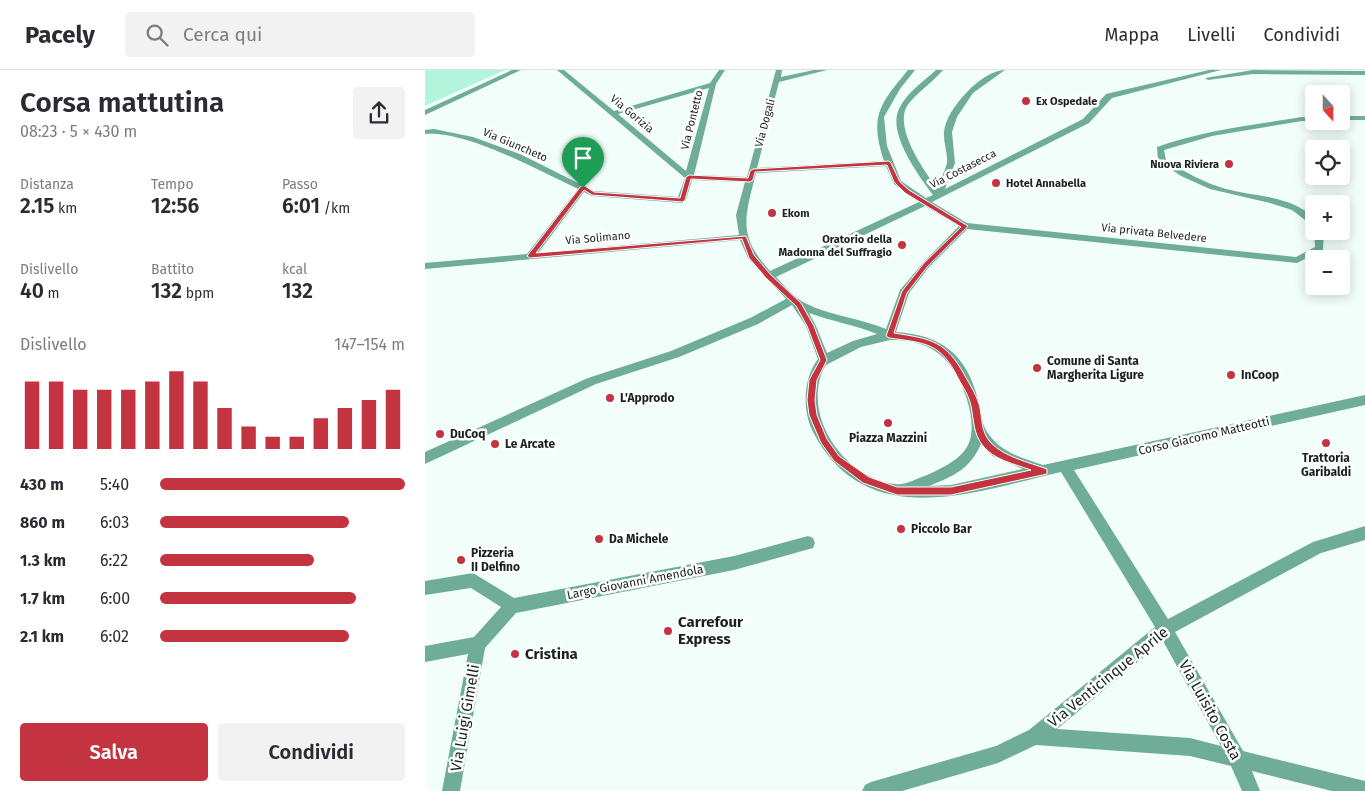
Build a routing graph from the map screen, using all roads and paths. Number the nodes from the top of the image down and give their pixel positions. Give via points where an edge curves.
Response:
1 (518, 70) edge
2 (560, 70) edge
3 (722, 70) edge
4 (779, 70) edge
5 (824, 70) edge
6 (912, 70) edge
7 (940, 70) edge
8 (1002, 70) edge
9 (1179, 70) edge
10 (1218, 70) edge
11 (1365, 73) edge
12 (1178, 79) junction
13 (777, 80) junction
14 (713, 84) junction
15 (1134, 90) junction
16 (425, 113) edge
17 (614, 113) junction
18 (1350, 118) edge
19 (1365, 118) edge
20 (1305, 119) edge
21 (425, 132) edge
22 (889, 163) junction
23 (752, 175) junction
24 (689, 177) junction
25 (583, 188) junction
26 (938, 196) junction
27 (683, 200) joint
28 (925, 202) junction
29 (1305, 214) edge
30 (965, 226) junction
31 (744, 237) junction
32 (1320, 240) edge
33 (530, 256) junction
34 (425, 266) edge
35 (769, 276) junction
36 (796, 302) junction
37 (889, 336) junction
38 (824, 360) junction
39 (1365, 400) edge
40 (977, 428) junction
41 (425, 458) edge
42 (1065, 467) junction
43 (1044, 471) junction
44 (897, 491) junction
45 (1365, 532) edge
46 (808, 543) dead end
47 (425, 588) edge
48 (512, 606) junction
49 (1165, 629) junction
50 (478, 644) junction
51 (425, 654) edge
52 (1035, 736) junction
53 (1237, 758) junction
54 (1365, 790) edge
55 (451, 791) edge
56 (871, 791) edge
57 (1251, 791) edge

1 - 16 street
2 - 17 street, Via Gorizia
3 - 14 street, Via Pontetto
4 - 13 street, Via Dogali
5 - 13 street
6 - 22 street via 880,117 883,146
7 - 26 street via 910,98 901,111 900,121 904,139 921,174
8 - 26 street via 970,92 953,117 948,132 951,163
9 - 12 street
10 - 12 street, Via Costasecca
11 - 15 street, Via Costasecca via 1253,72
12 - 15 street, Via Costasecca
13 - 23 street, Via Dogali
14 - 17 street
14 - 24 street, Via Pontetto
15 - 26 street, Via Costasecca via 1109,96 1086,121
17 - 24 street, Via Gorizia
18 - 19 street
20 - 29 street via 1177,142 1160,149 1163,161 1180,174 1222,190 1290,205
21 - 25 street, Via Giuncheto via 470,139 517,156
22 - 23 street
22 - 28 street via 897,182
23 - 24 street
23 - 31 street, Via Dogali via 741,215
24 - 27 street, Via Pontetto
25 - 27 street, Via Giuncheto via 592,193
25 - 33 street
26 - 28 street, Via Costasecca
28 - 30 street
28 - 35 street, Via Costasecca
30 - 32 street, Via privata Belvedere via 1297,260 1320,248
30 - 37 street via 904,292
31 - 33 street, Via Solimano
31 - 35 street, Via Dogali via 751,256
33 - 34 street, Via Solimano
35 - 36 street, Via Dogali
36 - 37 street, Via Dogali
36 - 38 street, Via Dogali via 811,326
36 - 41 street via 675,354 592,382
37 - 38 street via 865,342
37 - 40 street via 938,346 952,359 975,405
38 - 44 street via 813,380 811,400 813,415 824,441 850,470 866,480
39 - 42 street, Corso Giacomo Matteotti
40 - 43 street via 986,444 997,454
40 - 44 street via 971,452 963,461 932,478
42 - 43 street, Corso Giacomo Matteotti
42 - 49 street, Via Luisito Costa
43 - 44 street, Corso Giacomo Matteotti via 951,491
45 - 49 street, Via Venticinque Aprile via 1318,547
46 - 48 street, Largo Giovanni Amendola via 734,562
47 - 48 street via 473,580
48 - 50 street
49 - 52 street, Via Venticinque Aprile
49 - 53 street, Via Luisito Costa
50 - 51 street
50 - 55 street, Via Luigi Gimelli
52 - 53 street via 1190,747
52 - 56 street, Via Venticinque Aprile via 998,754
53 - 54 street
53 - 57 street, Via Luisito Costa

